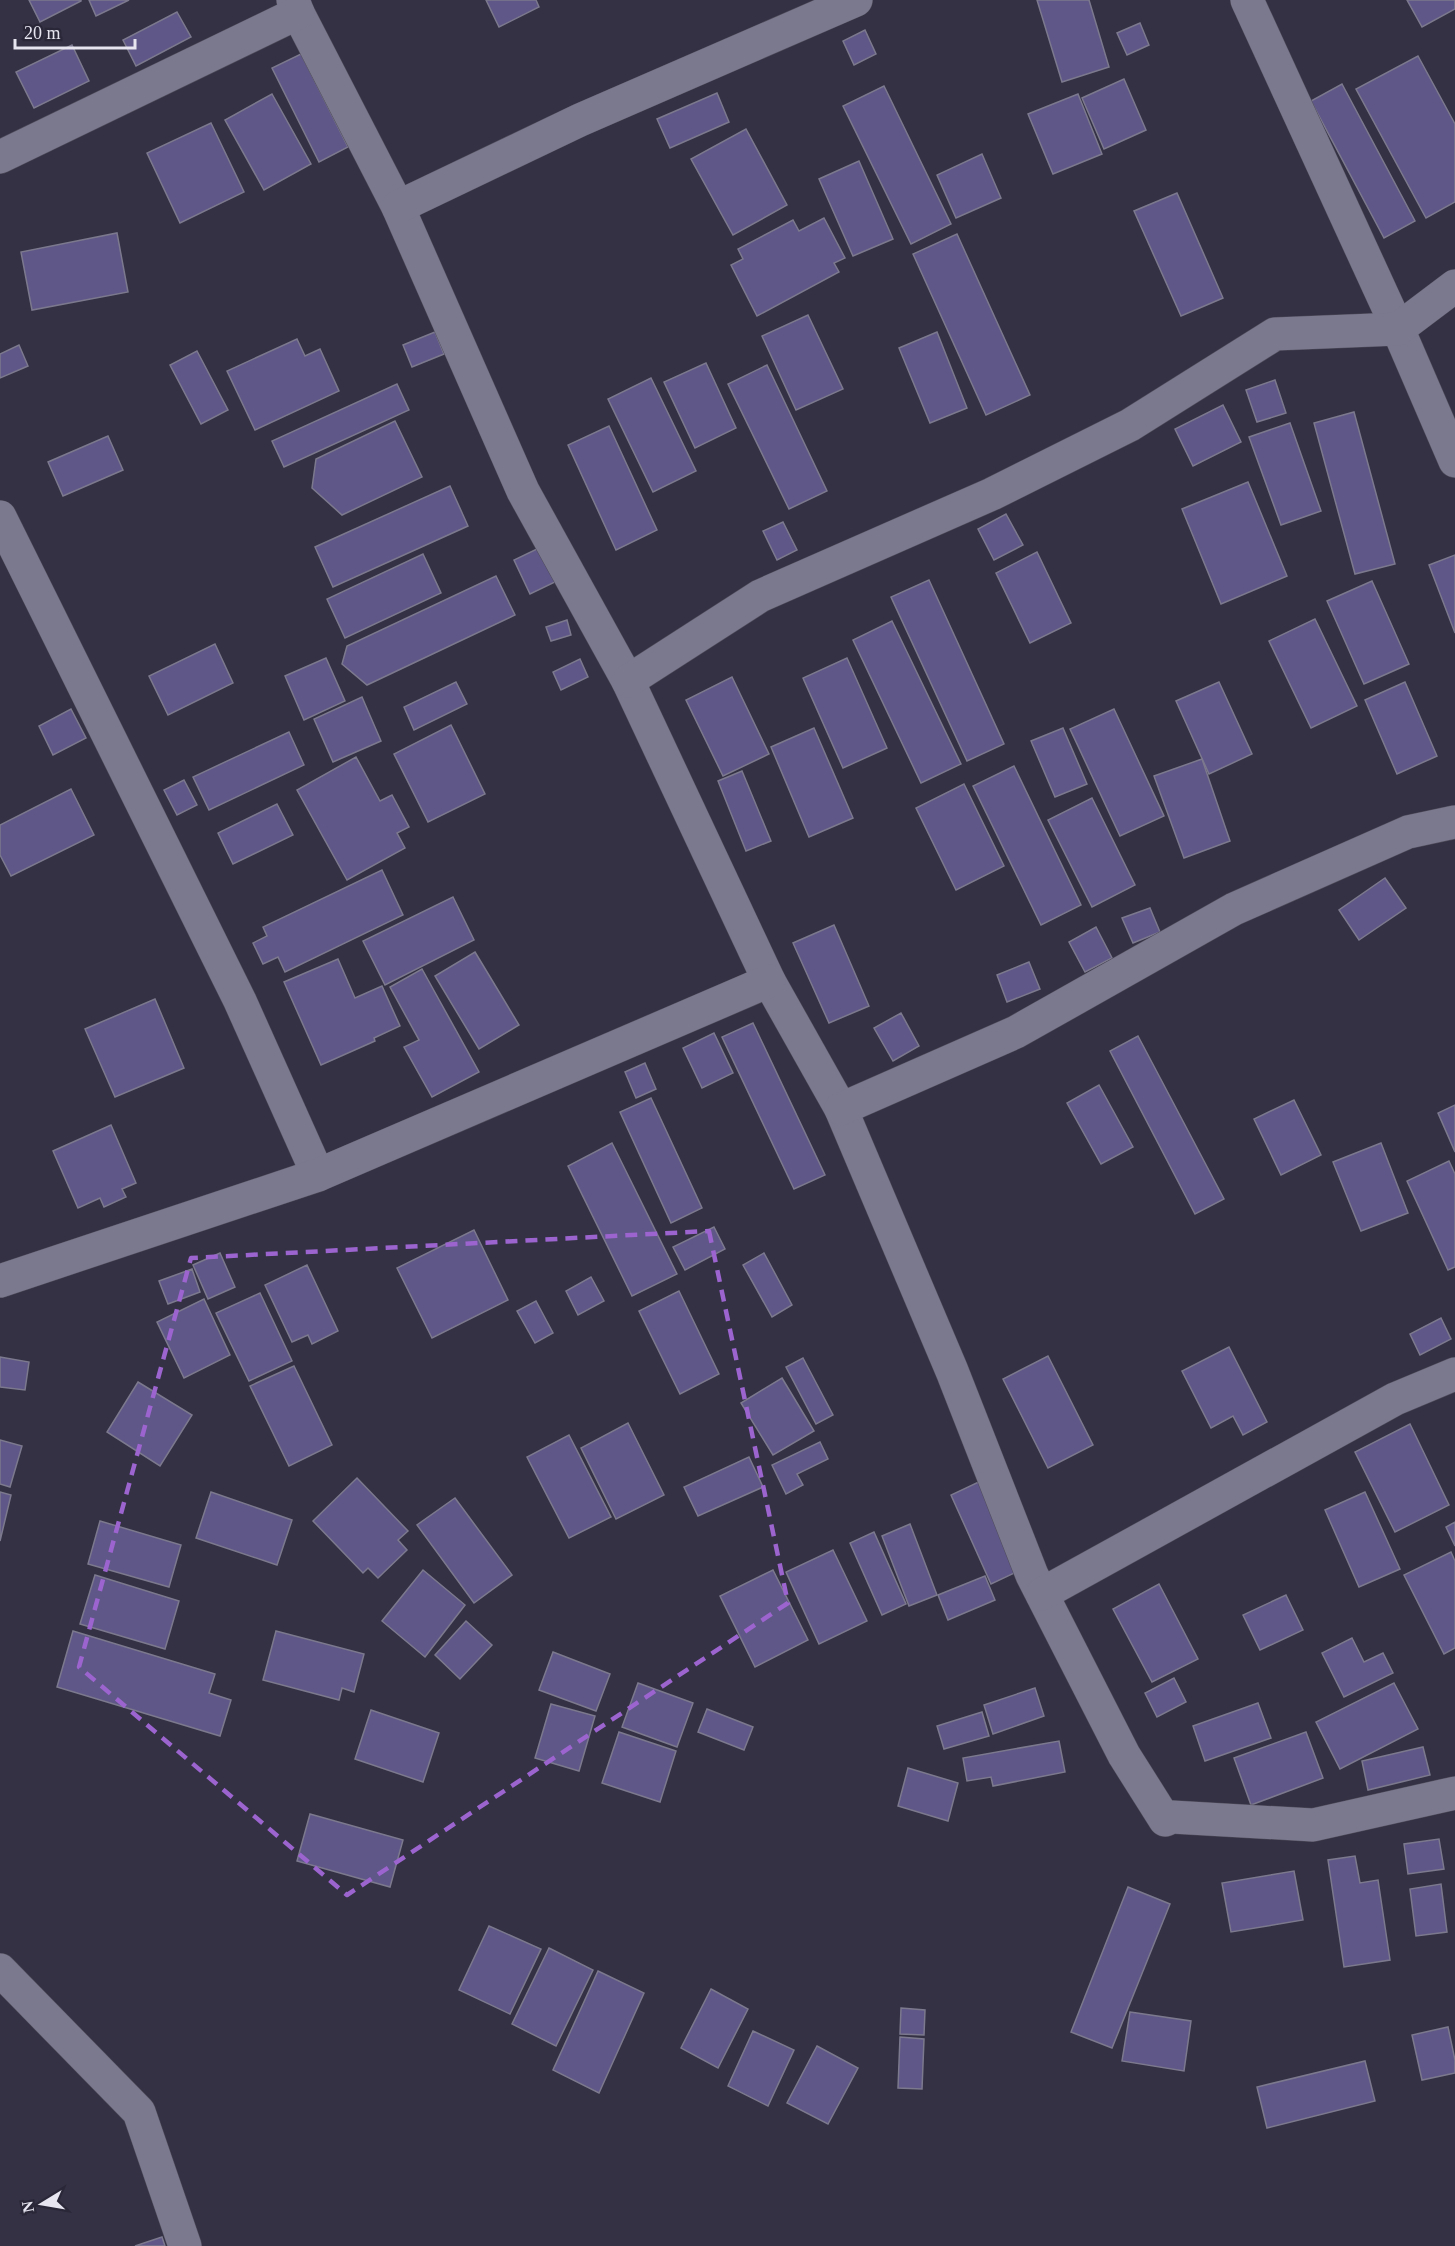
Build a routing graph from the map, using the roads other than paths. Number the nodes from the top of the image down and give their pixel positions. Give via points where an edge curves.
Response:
1 (856, 0) edge
2 (1247, 0) edge
3 (295, 7) edge
4 (0, 157) edge
5 (398, 207) junction
6 (1455, 286) edge
7 (1398, 329) junction
8 (1455, 460) edge
9 (0, 517) edge
10 (628, 681) junction
11 (1455, 822) edge
12 (769, 981) junction
13 (841, 1109) junction
14 (318, 1175) junction
15 (0, 1281) edge
16 (1455, 1374) edge
17 (1042, 1594) junction
18 (1455, 1793) edge
19 (0, 1970) edge
20 (185, 2246) edge

1 - 5 street via 580,120
2 - 7 street
3 - 4 street
3 - 5 street
5 - 10 street via 523,491
6 - 7 street
7 - 8 street
7 - 10 street via 1275,334 1130,425 992,494 760,596
9 - 14 street via 240,1001
10 - 12 street
11 - 13 street via 1408,832 1233,909 1016,1032
12 - 13 street
12 - 14 street
13 - 17 street
14 - 15 street
16 - 17 street via 1395,1400
17 - 18 street via 1124,1755 1165,1820 1172,1817 1313,1825
19 - 20 street via 139,2112

